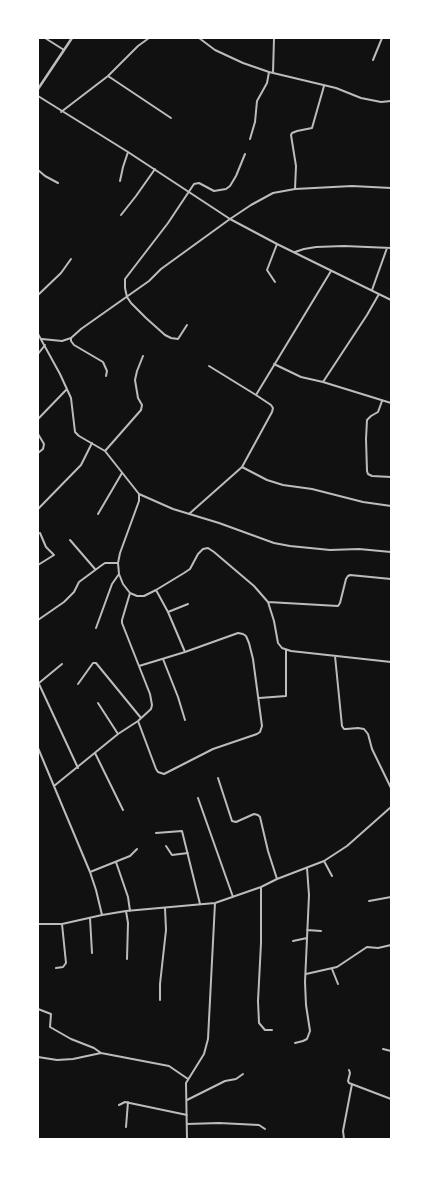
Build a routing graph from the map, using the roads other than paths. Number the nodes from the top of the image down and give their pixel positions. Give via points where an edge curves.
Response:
1 (46, 38) edge
2 (72, 38) edge
3 (149, 38) edge
4 (199, 38) edge
5 (274, 38) edge
6 (382, 38) edge
7 (64, 50) junction
8 (373, 60) dead end
9 (269, 72) junction
10 (274, 74) junction
11 (108, 76) junction
12 (324, 86) junction
13 (38, 89) edge
14 (38, 96) edge
15 (391, 101) edge
16 (61, 112) junction
17 (171, 118) dead end
18 (391, 134) edge
19 (250, 139) dead end
20 (391, 142) edge
21 (128, 152) junction
22 (245, 154) dead end
23 (155, 169) junction
24 (38, 170) edge
25 (120, 181) dead end
26 (58, 183) dead end
27 (391, 188) edge
28 (295, 189) junction
29 (188, 192) junction
30 (121, 215) dead end
31 (230, 219) junction
32 (277, 244) junction
33 (387, 248) junction
34 (391, 248) edge
35 (295, 252) junction
36 (71, 259) dead end
37 (331, 271) junction
38 (275, 282) dead end
39 (372, 290) junction
40 (379, 294) junction
41 (38, 295) edge
42 (127, 297) junction
43 (391, 300) edge
44 (187, 325) dead end
45 (38, 334) edge
46 (72, 338) junction
47 (42, 339) junction
48 (45, 345) junction
49 (38, 354) edge
50 (143, 356) dead end
51 (274, 364) junction
52 (209, 366) dead end
53 (106, 376) dead end
54 (323, 382) junction
55 (67, 389) junction
56 (256, 395) junction
57 (382, 401) junction
58 (391, 403) edge
59 (38, 419) edge
60 (38, 434) edge
61 (92, 443) junction
62 (105, 451) junction
63 (38, 453) edge
64 (242, 467) junction
65 (122, 473) junction
66 (391, 477) edge
67 (139, 494) junction
68 (391, 506) edge
69 (38, 509) edge
70 (98, 514) dead end
71 (189, 514) junction
72 (40, 533) dead end
73 (70, 540) dead end
74 (391, 552) edge
75 (118, 563) junction
76 (38, 565) edge
77 (95, 569) junction
78 (119, 574) junction
79 (391, 579) edge
80 (156, 590) junction
81 (130, 593) junction
82 (268, 602) junction
83 (188, 604) dead end
84 (168, 612) junction
85 (38, 620) edge
86 (96, 628) dead end
87 (286, 650) junction
88 (185, 652) junction
89 (335, 656) junction
90 (163, 659) junction
91 (391, 662) edge
92 (62, 664) dead end
93 (139, 666) junction
94 (38, 684) edge
95 (78, 684) dead end
96 (258, 698) junction
97 (98, 703) dead end
98 (141, 718) junction
99 (185, 720) dead end
100 (138, 721) junction
101 (118, 734) junction
102 (38, 748) edge
103 (95, 754) junction
104 (78, 768) junction
105 (218, 778) dead end
106 (54, 786) junction
107 (391, 788) edge
108 (198, 798) dead end
109 (391, 807) edge
110 (123, 810) dead end
111 (156, 833) dead end
112 (166, 846) dead end
113 (137, 849) dead end
114 (188, 853) junction
115 (324, 861) junction
116 (116, 862) junction
117 (307, 868) junction
118 (90, 872) junction
119 (332, 876) dead end
120 (278, 879) junction
121 (261, 887) junction
122 (233, 897) junction
123 (391, 897) edge
124 (369, 900) dead end
125 (215, 903) junction
126 (200, 904) junction
127 (165, 908) junction
128 (126, 911) junction
129 (130, 911) junction
130 (102, 915) junction
131 (90, 918) junction
132 (38, 924) edge
133 (62, 924) junction
134 (307, 930) junction
135 (321, 931) dead end
136 (307, 938) junction
137 (293, 941) dead end
138 (391, 946) edge
139 (92, 953) dead end
140 (127, 959) dead end
141 (56, 968) dead end
142 (332, 969) junction
143 (306, 974) junction
144 (338, 984) dead end
145 (160, 1000) dead end
146 (38, 1009) edge
147 (272, 1030) dead end
148 (295, 1043) dead end
149 (383, 1049) dead end
150 (391, 1050) edge
151 (101, 1053) junction
152 (38, 1057) edge
153 (349, 1070) dead end
154 (243, 1074) dead end
155 (188, 1079) junction
156 (352, 1084) junction
157 (391, 1099) edge
158 (187, 1100) junction
159 (128, 1102) junction
160 (119, 1106) dead end
161 (187, 1115) junction
162 (187, 1124) junction
163 (126, 1127) dead end
164 (265, 1129) dead end
165 (187, 1139) edge
166 (344, 1139) edge

1 - 7 street
2 - 7 street
3 - 11 street
4 - 9 street via 215,50
5 - 10 street
6 - 8 street
7 - 13 street
9 - 10 street
9 - 19 street via 267,83 257,101
10 - 12 street
11 - 16 street
11 - 17 street
12 - 15 street via 361,98
12 - 28 street via 312,128 292,134 296,166
14 - 16 street
16 - 21 street
18 - 20 street
21 - 23 street
21 - 25 street
22 - 29 street via 236,176 226,189 214,191 198,183
23 - 29 street
23 - 30 street
24 - 26 street
27 - 28 street via 352,186
28 - 31 street via 273,193
29 - 31 street
29 - 42 street via 126,279 124,288
31 - 32 street
31 - 42 street
32 - 35 street
32 - 38 street via 267,270
33 - 34 street
33 - 35 street via 316,247
33 - 39 street
35 - 37 street
36 - 41 street via 61,273
37 - 39 street
37 - 51 street
39 - 40 street
40 - 43 street
40 - 54 street
42 - 44 street via 146,318 171,338 178,339
42 - 46 street
45 - 47 street
46 - 47 street via 62,342
46 - 53 street via 76,346 103,362 107,371
47 - 48 street
48 - 49 street
48 - 55 street
50 - 62 street via 135,380 141,410
51 - 54 street via 300,377
51 - 56 street
52 - 56 street
54 - 57 street
55 - 59 street
55 - 61 street via 71,398 76,432
56 - 64 street via 273,408
57 - 58 street
57 - 66 street via 378,412 367,420 367,471 372,476
60 - 63 street via 44,444
61 - 62 street
61 - 69 street via 81,465
62 - 65 street
64 - 68 street via 283,485
64 - 71 street
65 - 67 street
65 - 70 street
67 - 71 street
67 - 75 street via 139,501
71 - 74 street via 256,538 290,546
72 - 76 street via 46,547 54,555
73 - 77 street
75 - 77 street via 104,563
75 - 78 street
77 - 85 street via 79,582 64,602
78 - 81 street
78 - 86 street via 112,584
79 - 82 street via 348,576 338,606
80 - 81 street via 144,596
80 - 82 street via 190,569 198,554 208,548 254,586
80 - 84 street
81 - 93 street via 122,620
82 - 87 street via 278,643
83 - 84 street
84 - 88 street
87 - 89 street
87 - 96 street via 286,696
88 - 90 street
88 - 96 street via 238,633 246,636
89 - 91 street
89 - 107 street via 342,726 344,729 364,729 368,734 372,749
90 - 93 street
90 - 99 street
92 - 94 street
93 - 98 street via 152,701 151,709
94 - 104 street
95 - 98 street via 93,663 97,663
96 - 100 street via 262,726 260,732 212,749 164,774 156,769
97 - 101 street
98 - 100 street
100 - 101 street
101 - 103 street
102 - 106 street
103 - 104 street
103 - 110 street
104 - 106 street
105 - 120 street via 232,821 236,822 254,814 260,817
106 - 118 street
108 - 122 street
109 - 115 street via 347,846
111 - 114 street via 182,831
112 - 114 street via 172,855
113 - 116 street via 130,856
114 - 126 street
115 - 117 street
115 - 119 street
116 - 118 street
116 - 129 street
117 - 120 street
117 - 134 street
118 - 130 street
120 - 121 street
121 - 122 street
121 - 147 street via 259,1023 266,1030
122 - 125 street
123 - 124 street
125 - 126 street
125 - 155 street via 208,1039 204,1054
126 - 127 street
127 - 129 street
127 - 145 street via 166,930
128 - 129 street
128 - 130 street
128 - 140 street
130 - 131 street
131 - 133 street
131 - 139 street
132 - 133 street
133 - 141 street via 66,963 63,967
134 - 135 street
134 - 136 street
136 - 137 street
136 - 143 street
138 - 142 street via 365,948
142 - 143 street
142 - 144 street
143 - 148 street via 306,1005 310,1031 307,1039
146 - 151 street via 52,1014 49,1026 55,1031
149 - 150 street
151 - 152 street via 73,1059
151 - 155 street via 161,1063
153 - 156 street via 348,1081
154 - 158 street
155 - 158 street via 185,1088
156 - 157 street
156 - 166 street via 343,1131
158 - 161 street
159 - 160 street
159 - 161 street
159 - 163 street
161 - 162 street
162 - 164 street via 259,1125
162 - 165 street

